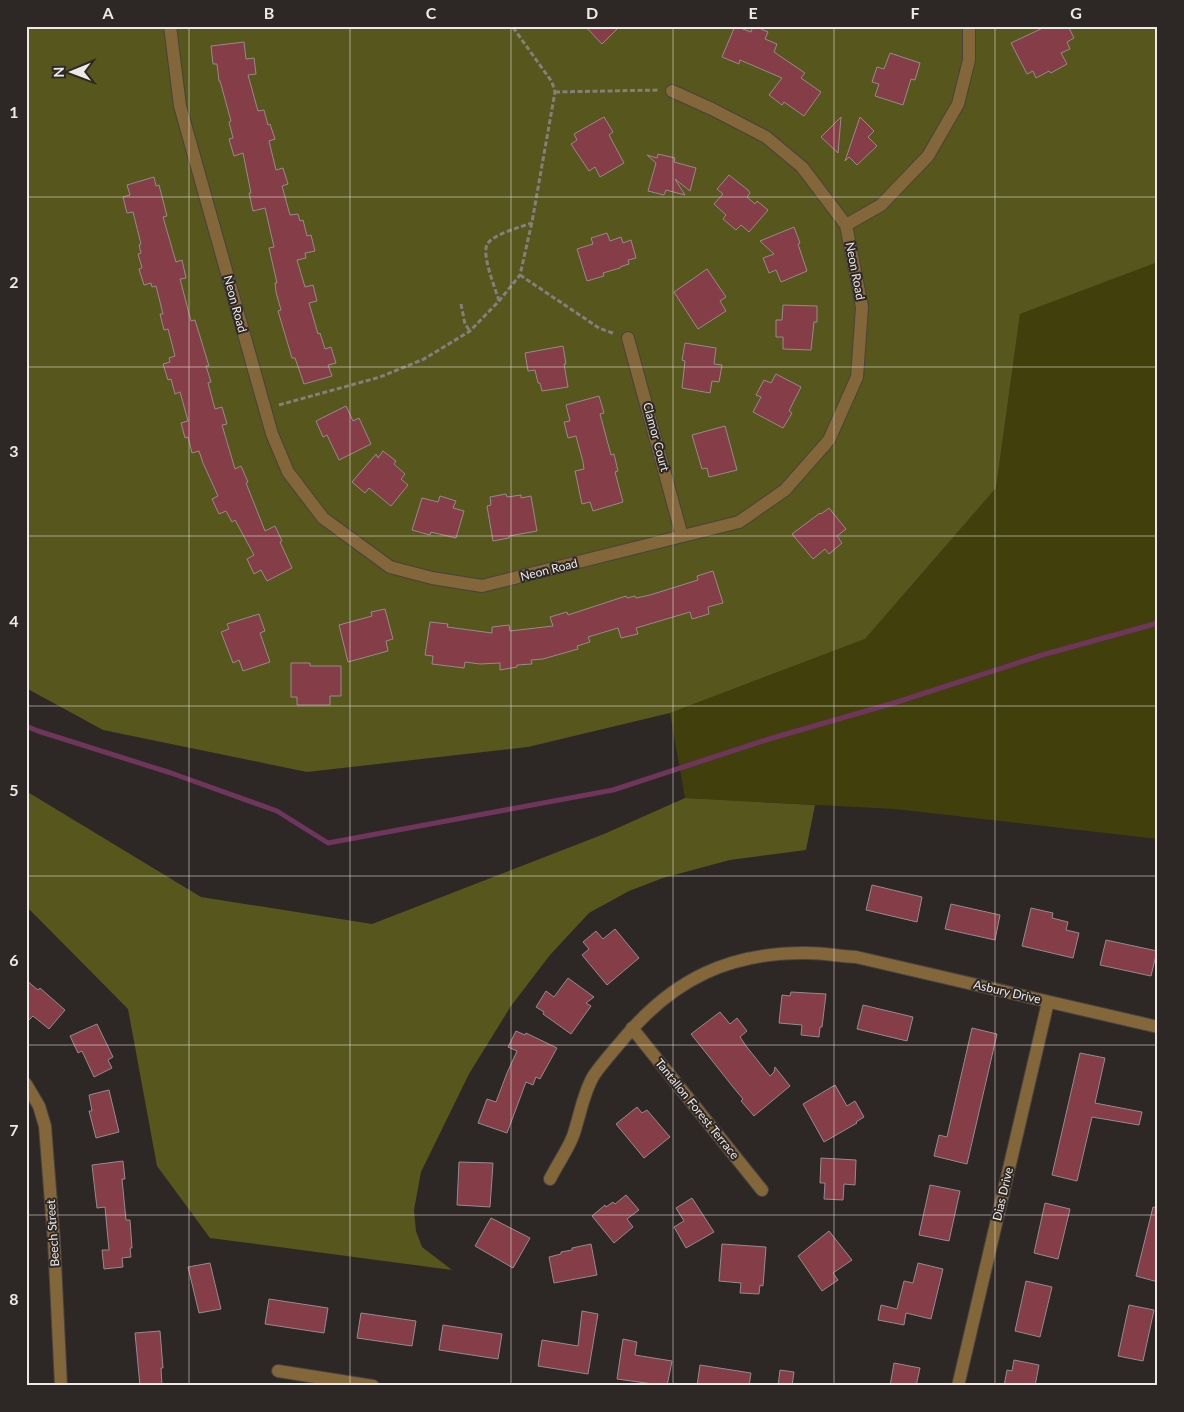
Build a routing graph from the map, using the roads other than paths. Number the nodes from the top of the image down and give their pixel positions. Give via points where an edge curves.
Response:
1 (170, 26) edge
2 (968, 26) edge
3 (672, 91) road end
4 (846, 225) junction
5 (628, 338) road end
6 (682, 536) junction
7 (1048, 1002) junction
8 (1158, 1027) edge
9 (632, 1028) junction
10 (26, 1084) edge
11 (550, 1179) dead end
12 (762, 1190) dead end
13 (278, 1371) dead end
14 (61, 1386) edge
15 (373, 1386) edge
16 (958, 1386) edge

1 - 6 street, Neon Road via 180,106 272,434 288,472 323,518 390,567 482,586
2 - 4 street via 969,60 958,104 928,156 881,205
3 - 4 street, Neon Road via 766,137 802,167
4 - 6 street, Neon Road via 862,307 857,377 829,440 784,490 739,522
5 - 6 street, Clamor Court
7 - 8 street, Asbury Drive
7 - 9 street, Asbury Drive via 856,957 807,952 762,956 720,966 682,984 652,1007
7 - 16 street, Dias Drive
9 - 11 street, Asbury Drive via 594,1076 572,1138
9 - 12 street, Tantallon Forest Terrace
10 - 14 street, Beech Street via 39,1106 45,1126
13 - 15 street

